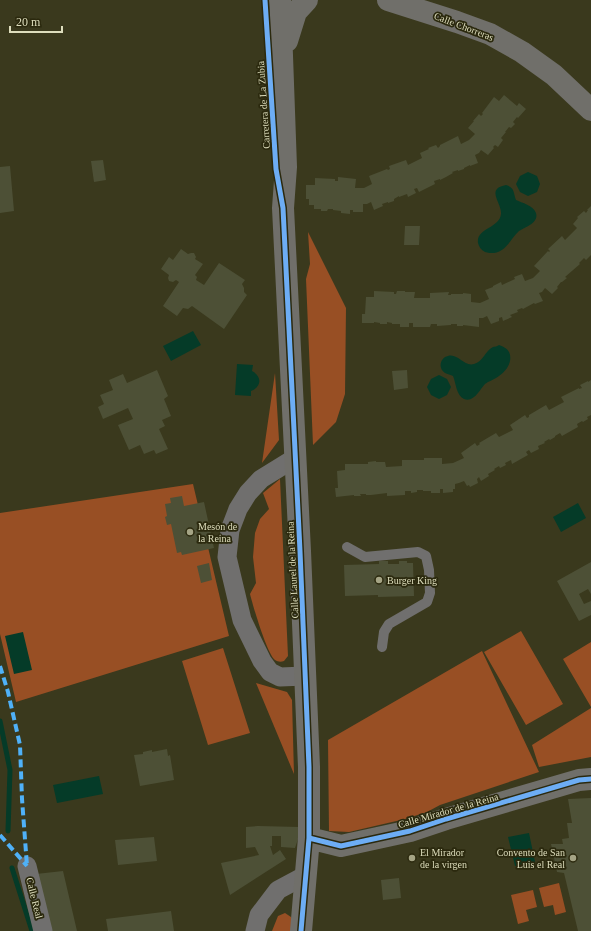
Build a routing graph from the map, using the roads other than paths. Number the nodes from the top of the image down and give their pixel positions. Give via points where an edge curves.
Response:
1 (265, 0) edge
2 (280, 0) edge
3 (307, 0) edge
4 (388, 0) edge
5 (282, 62) junction
6 (591, 110) edge
7 (283, 208) junction
8 (295, 458) junction
9 (347, 547) dead end
10 (382, 647) dead end
11 (305, 676) junction
12 (591, 779) edge
13 (309, 838) junction
14 (27, 866) dead end
15 (306, 875) junction
16 (43, 931) edge
17 (255, 931) edge
18 (301, 931) edge

1 - 7 street, Carretera de La Zubia via 276,168
2 - 5 street, Carretera de La Zubia
3 - 5 street via 296,12
4 - 6 street, Calle Chorreras via 490,34 522,52 554,75
5 - 7 street, Carretera de La Zubia via 286,167
7 - 8 street, Calle Laurel de la Reina
8 - 11 street, Calle Laurel de la Reina
8 - 11 street via 261,479 248,493 230,530 227,557 242,620 262,661 270,672 280,677
9 - 10 lane via 365,557 418,552 426,556 430,593 427,602 389,624 384,632
11 - 13 street, Calle Laurel de la Reina
12 - 13 street, Calle Mirador de la Reina via 579,780 410,831 341,846
13 - 15 street, Calle Laurel de la Reina
14 - 16 street, Calle Real
15 - 17 street via 278,890 259,915
15 - 18 street, Calle Laurel de la Reina

